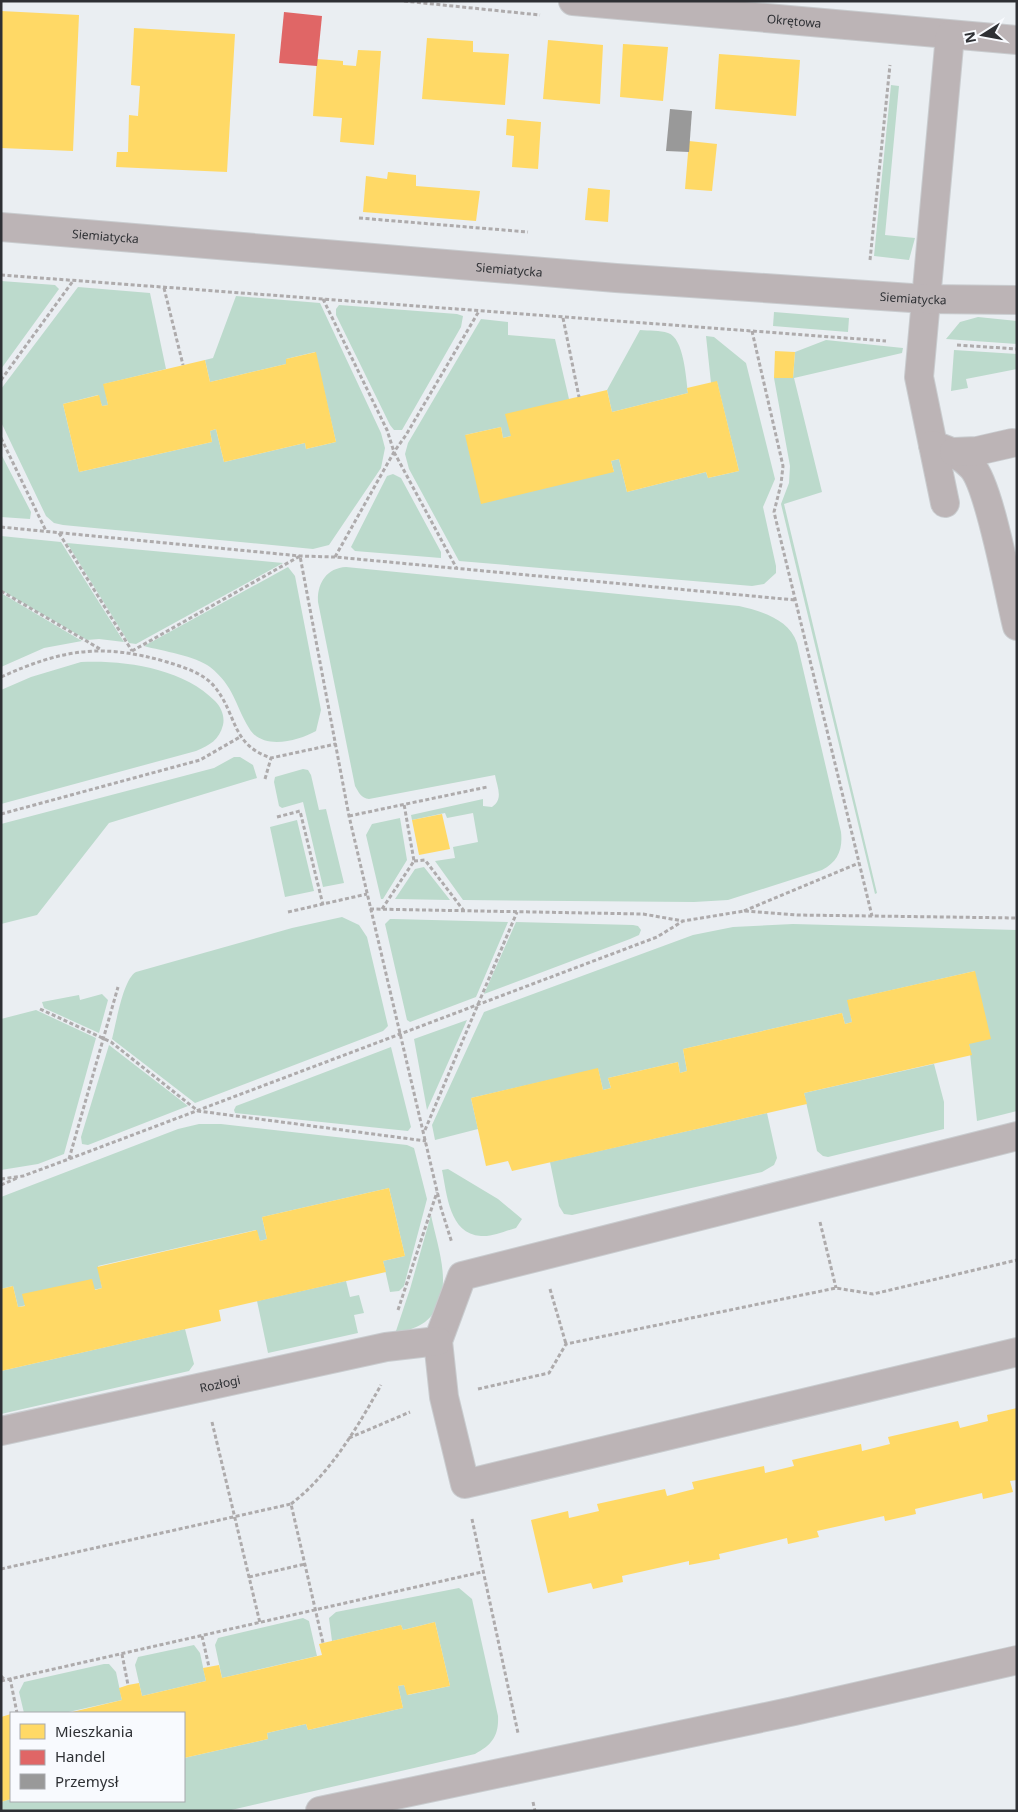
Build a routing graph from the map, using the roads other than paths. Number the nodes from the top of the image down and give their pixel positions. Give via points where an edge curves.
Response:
1 (573, 1) edge
2 (950, 35) junction
3 (1017, 40) edge
4 (1, 227) edge
5 (926, 299) junction
6 (1017, 300) edge
7 (1012, 443) dead end
8 (943, 448) junction
9 (945, 504) dead end
10 (1017, 626) edge
11 (1017, 1136) edge
12 (438, 1341) junction
13 (1017, 1352) edge
14 (1, 1431) edge
15 (1017, 1660) edge
16 (320, 1811) edge

1 - 2 street, Okrętowa
2 - 3 street, Okrętowa
2 - 5 street
4 - 5 street, Siemiatycka via 606,277
5 - 6 street, Siemiatycka
5 - 8 street via 919,377
7 - 8 street via 977,451
8 - 9 street
8 - 10 street via 973,468 984,490
11 - 12 street via 462,1276
12 - 13 street via 444,1397 465,1484
12 - 14 street, Rozłogi via 386,1347
15 - 16 street via 794,1711

